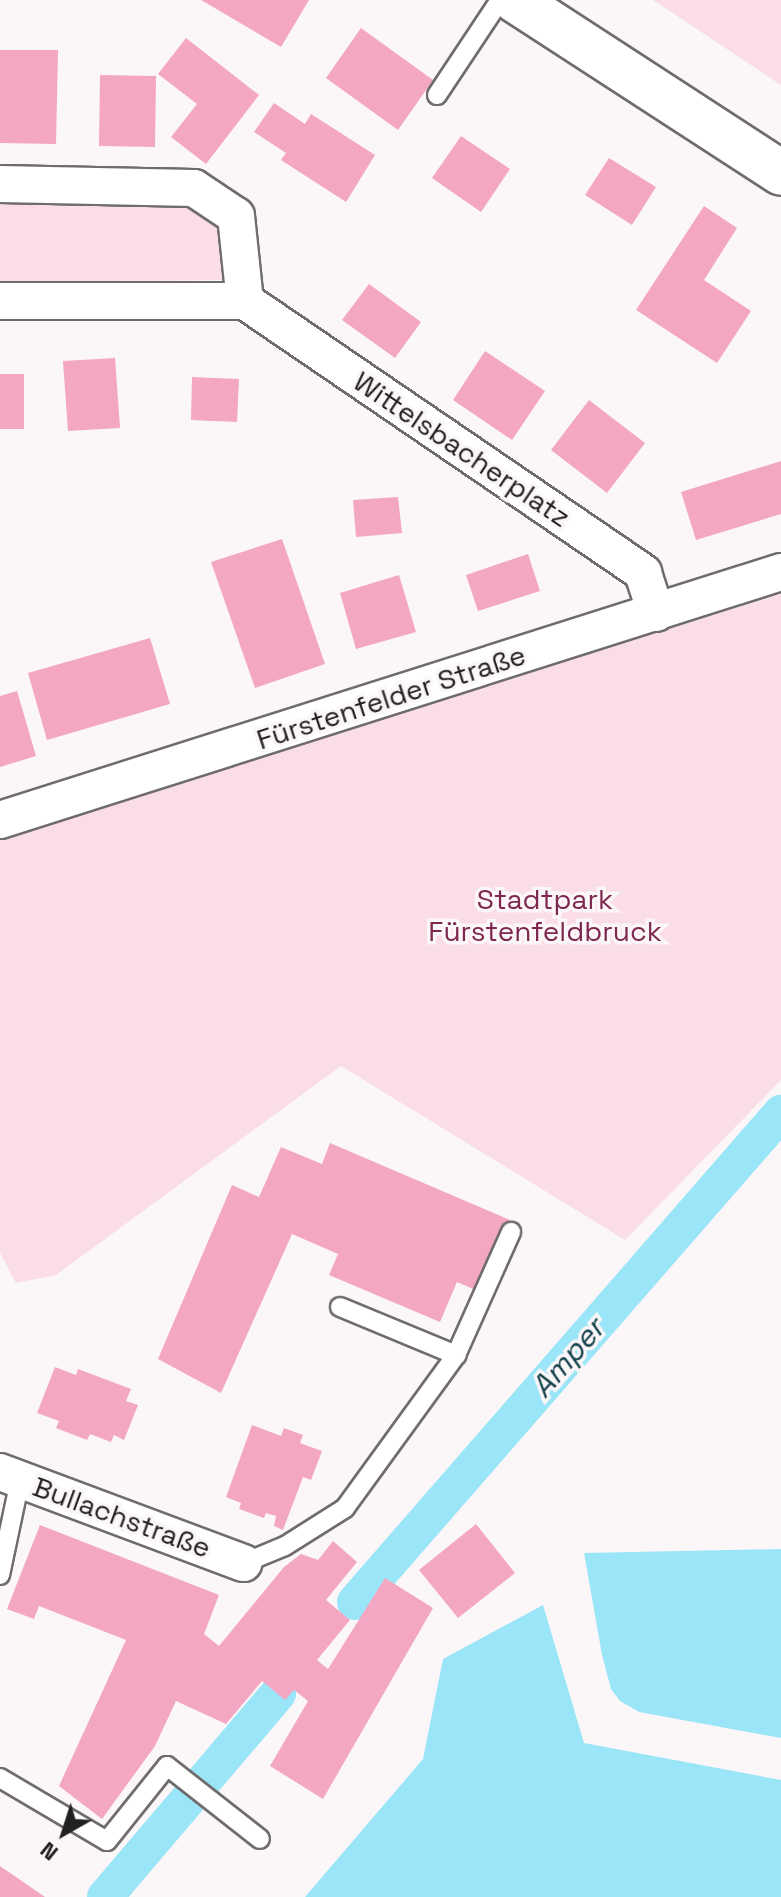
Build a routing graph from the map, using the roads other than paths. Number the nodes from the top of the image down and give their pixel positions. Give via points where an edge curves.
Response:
1 (500, 0) edge
2 (515, 0) edge
3 (437, 95) dead end
4 (781, 173) edge
5 (0, 184) edge
6 (0, 301) edge
7 (245, 301) junction
8 (781, 572) edge
9 (656, 613) junction
10 (0, 820) edge
11 (511, 1232) dead end
12 (340, 1307) dead end
13 (456, 1355) junction
14 (10, 1476) edge
15 (244, 1563) joint
16 (0, 1575) edge
17 (0, 1778) edge
18 (260, 1839) dead end

1 - 3 lane
2 - 4 main road
5 - 7 street via 194,188 236,216
6 - 7 street
7 - 9 street, Wittelsbacherplatz via 643,573
8 - 9 street, Fürstenfelder Straße
9 - 10 street, Fürstenfelder Straße
11 - 13 lane
12 - 13 lane
13 - 15 lane via 345,1508 285,1546
14 - 15 street, Bullachstraße
14 - 16 lane
17 - 18 lane via 107,1841 167,1766

